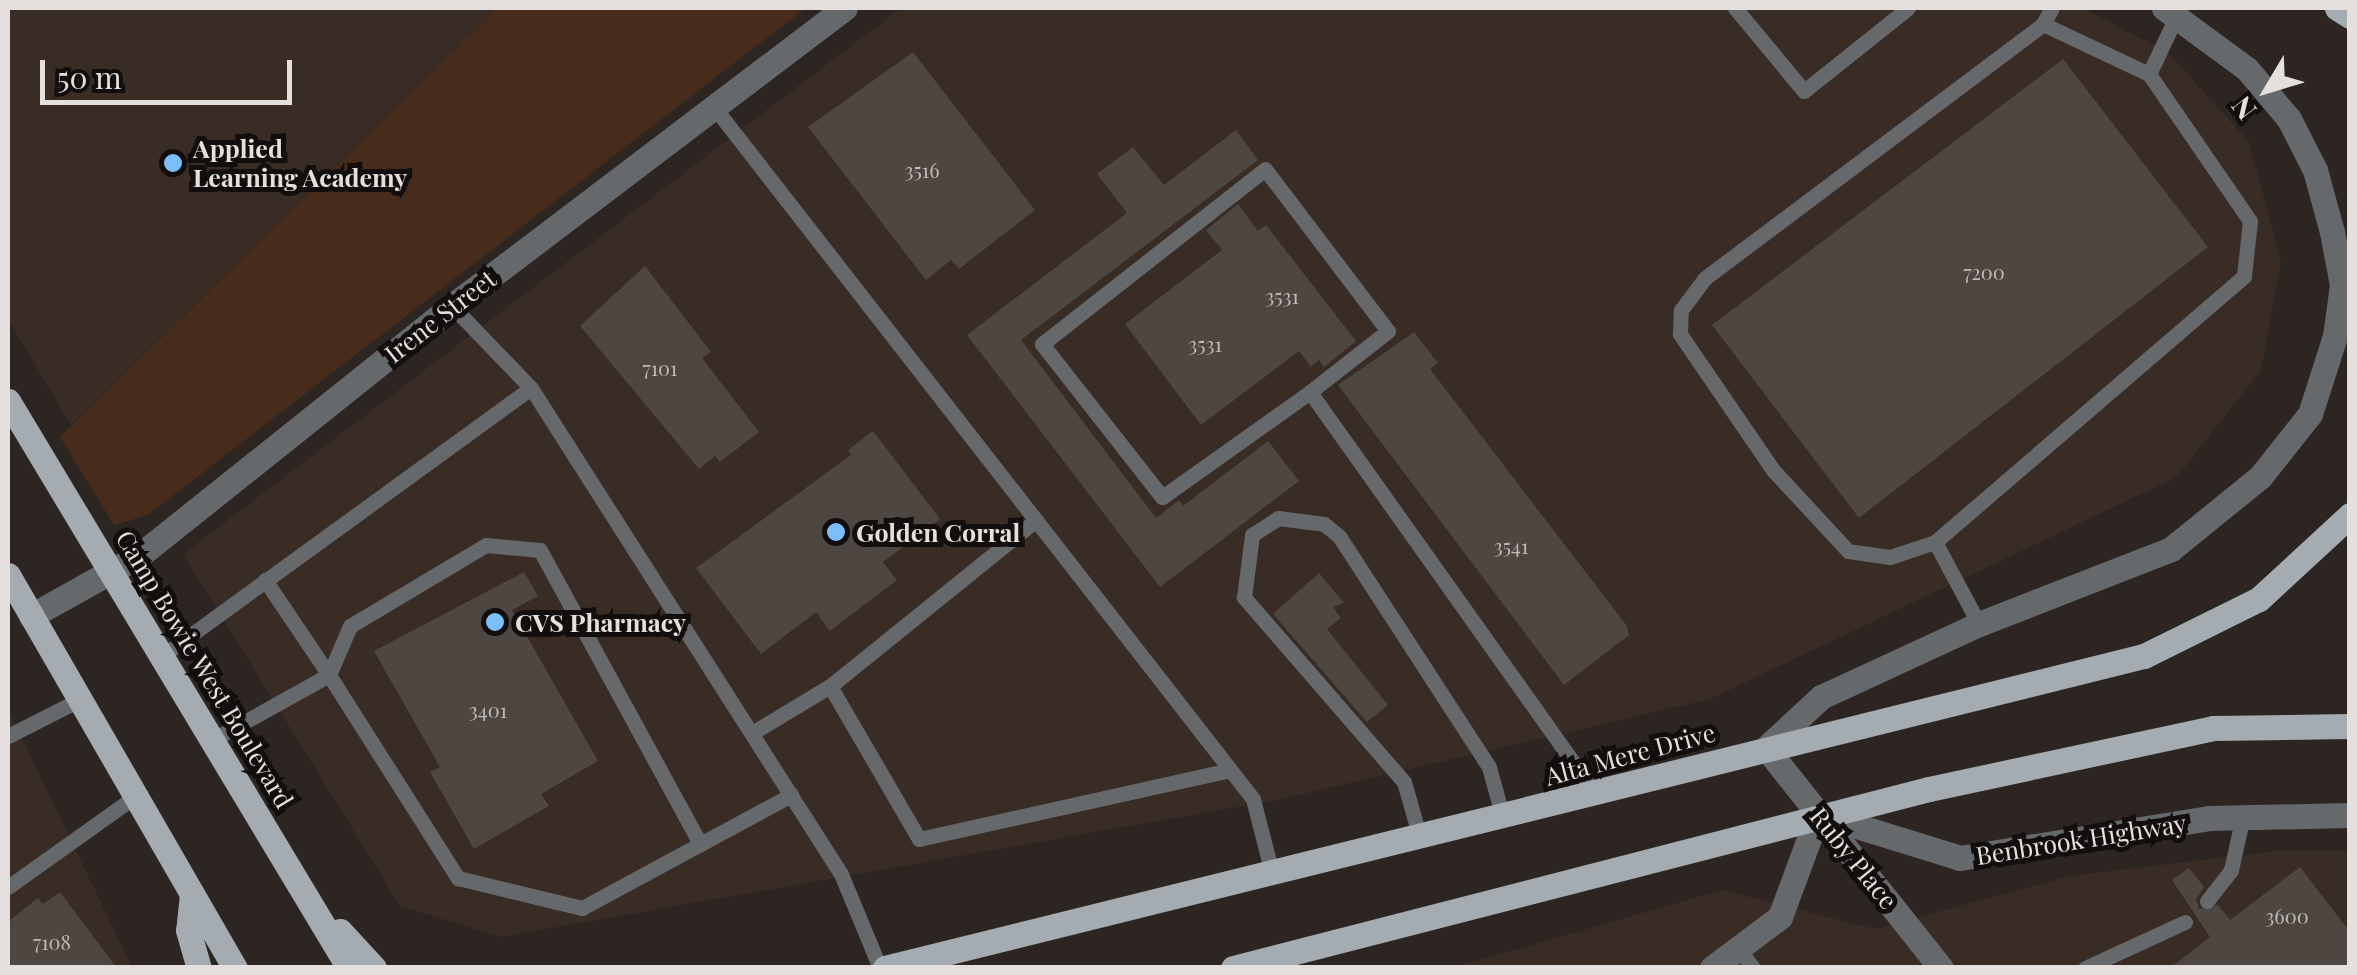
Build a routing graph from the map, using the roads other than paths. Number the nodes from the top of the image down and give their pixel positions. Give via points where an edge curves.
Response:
1 (845, 8) edge
2 (1735, 8) edge
3 (1908, 8) edge
4 (2052, 8) edge
5 (2337, 8) edge
6 (2171, 11) edge
7 (2350, 16) edge
8 (2043, 24) junction
9 (2149, 74) junction
10 (714, 107) junction
11 (452, 306) junction
12 (531, 388) junction
13 (1310, 392) junction
14 (8, 401) edge
15 (2350, 515) edge
16 (1036, 520) junction
17 (1934, 542) junction
18 (108, 567) junction
19 (8, 575) edge
20 (265, 580) junction
21 (31, 616) junction
22 (1978, 624) junction
23 (162, 656) junction
24 (328, 675) junction
25 (830, 686) junction
26 (79, 700) junction
27 (2350, 726) edge
28 (752, 734) junction
29 (8, 736) edge
30 (212, 740) junction
31 (1766, 748) junction
32 (1229, 770) junction
33 (791, 794) junction
34 (1596, 794) junction
35 (134, 797) junction
36 (1818, 814) junction
37 (2350, 814) edge
38 (2243, 816) junction
39 (1503, 818) junction
40 (1420, 838) junction
41 (700, 844) junction
42 (1272, 874) junction
43 (8, 886) edge
44 (300, 886) junction
45 (192, 894) junction
46 (2207, 902) dead end
47 (2185, 922) dead end
48 (1746, 958) edge
49 (1235, 967) edge
50 (199, 968) edge
51 (236, 968) edge
52 (350, 968) edge
53 (374, 968) edge
54 (882, 968) edge
55 (1712, 968) edge
56 (1941, 968) edge
57 (2086, 968) edge

1 - 10 street, Irene Street
2 - 3 lane via 1804,91
4 - 8 lane
5 - 7 main road
6 - 9 lane
6 - 22 street via 2247,69 2289,119 2315,170 2342,286 2335,336 2310,414 2260,477 2171,549
8 - 9 lane
8 - 17 lane via 1705,278 1680,310 1680,334 1773,470 1848,551 1890,557
9 - 17 lane via 2250,220 2244,276
10 - 11 street, Irene Street
10 - 16 lane
11 - 12 lane
11 - 18 street, Irene Street via 140,555
12 - 20 lane
12 - 28 lane
13 - 13 lane via 1388,330 1265,169 1042,344 1162,497
13 - 34 lane
14 - 18 main road, Camp Bowie West Boulevard
15 - 31 main road, Alta Mere Drive via 2259,599 2144,656
16 - 25 lane
16 - 32 lane
17 - 22 lane
18 - 21 street, Irene Street
18 - 23 main road, Camp Bowie West Boulevard
19 - 21 main road
20 - 23 lane
20 - 24 lane
21 - 26 main road
22 - 31 street via 1821,698
23 - 30 main road, Camp Bowie West Boulevard
24 - 30 lane
24 - 41 lane via 458,878 582,908
24 - 41 lane via 350,626 486,544 540,550
25 - 28 lane
25 - 32 lane via 918,839
26 - 29 lane
26 - 35 main road
27 - 36 main road via 2213,728
28 - 33 lane
30 - 44 main road, Camp Bowie West Boulevard
31 - 34 main road, Alta Mere Drive
31 - 36 street, Ruby Place
32 - 42 lane via 1252,799
33 - 41 lane
33 - 54 lane via 841,874
34 - 39 main road, Alta Mere Drive
35 - 43 lane
35 - 45 main road
36 - 38 street, Benbrook Highway via 1960,858
36 - 48 street via 1780,917
36 - 49 main road
36 - 56 street, Ruby Place
37 - 38 street, Benbrook Highway
38 - 46 lane via 2230,870
39 - 40 main road, Alta Mere Drive
39 - 40 lane via 1489,767 1339,536 1324,524 1278,518 1252,536 1244,597 1404,782
40 - 42 main road, Alta Mere Drive
42 - 54 main road, Alta Mere Drive
44 - 52 main road, Camp Bowie West Boulevard
44 - 53 main road
45 - 50 main road via 188,930
45 - 51 main road
47 - 57 lane
48 - 55 street

